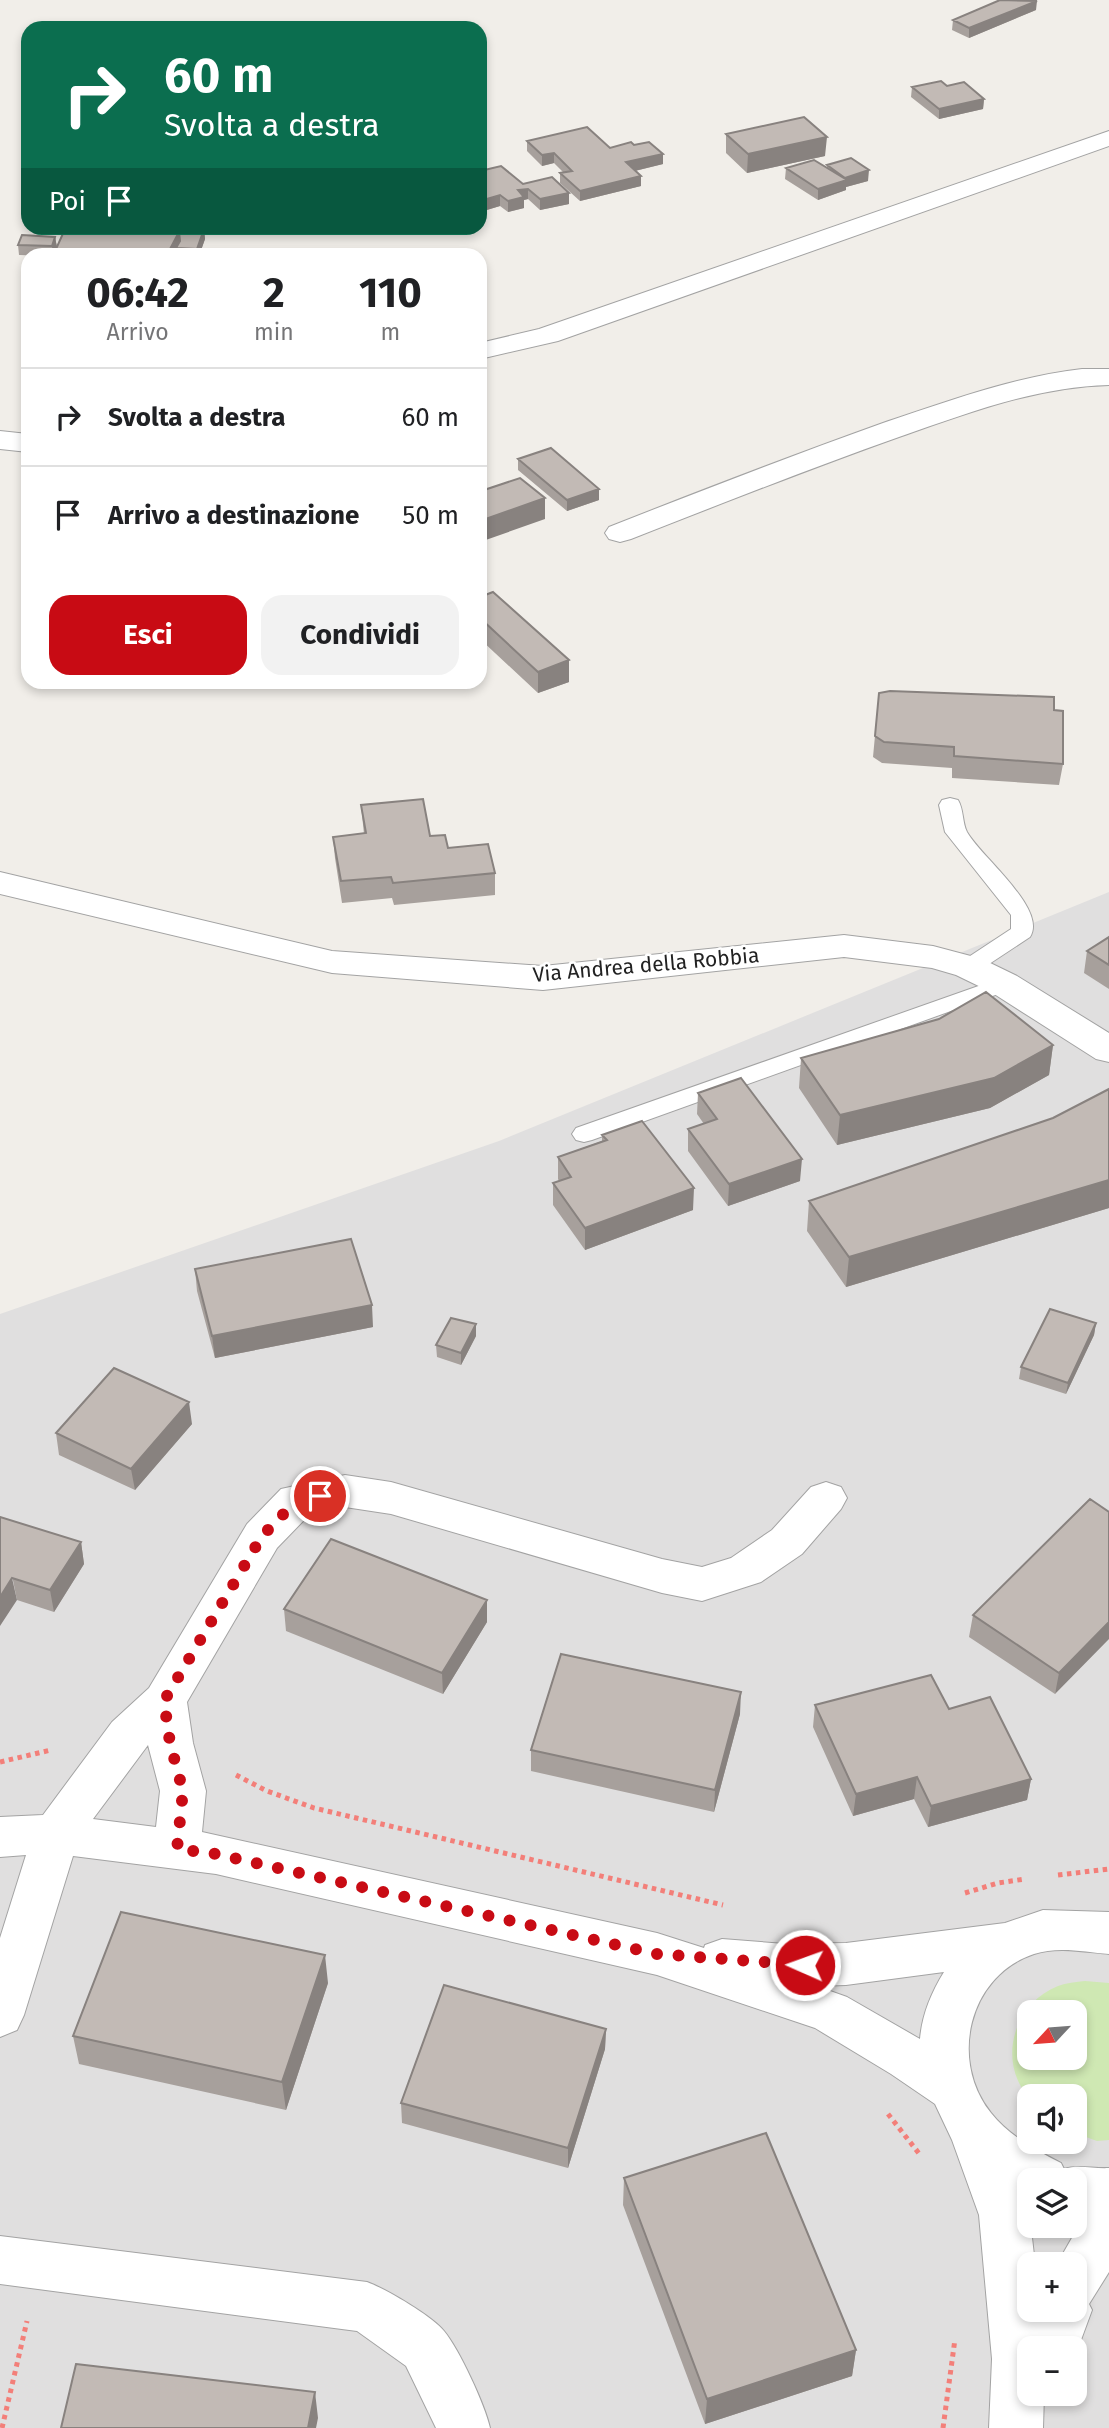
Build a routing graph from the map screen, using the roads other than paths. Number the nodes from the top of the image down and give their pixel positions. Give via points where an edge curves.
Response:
1 (1109, 138) edge
2 (487, 349) edge
3 (1109, 377) edge
4 (0, 440) edge
5 (21, 442) edge
6 (620, 533) dead end
7 (950, 805) dead end
8 (0, 883) edge
9 (969, 967) junction
10 (1004, 984) junction
11 (1109, 1050) edge
12 (584, 1134) dead end
13 (826, 1498) dead end
14 (154, 1726) junction
15 (56, 1834) junction
16 (0, 1837) edge
17 (177, 1849) junction
18 (1095, 1927) edge
19 (1008, 1942) junction
20 (657, 1954) junction
21 (0, 2015) edge
22 (962, 2108) junction
23 (1021, 2168) edge
24 (1087, 2192) edge
25 (1109, 2192) edge
26 (1109, 2222) edge
27 (1087, 2262) edge
28 (20, 2263) edge
29 (1034, 2406) edge
30 (463, 2428) edge
31 (1016, 2428) edge
32 (1028, 2428) edge

1 - 2 street via 548,335
3 - 6 street via 1074,376 1022,386 800,461
4 - 5 street
7 - 9 lane via 956,832 1022,914 1022,932
8 - 9 street, Via Andrea della Robbia via 332,962 543,978 844,946 933,957
9 - 10 street, Via Andrea della Robbia
10 - 11 street, Via Andrea della Robbia
10 - 12 lane
13 - 14 street via 787,1542 746,1570 702,1584 391,1498 345,1491 296,1501 262,1536
14 - 15 street
14 - 17 street via 183,1791
15 - 16 street
15 - 17 street
15 - 21 street
17 - 20 street
18 - 19 street via 1035,1933
19 - 20 street via 846,1964 785,1965
19 - 22 street via 974,1967 951,2002 942,2043
20 - 22 street via 830,2012 908,2058
22 - 23 street via 1006,2160
22 - 31 street via 1004,2216 1018,2359
24 - 25 street
26 - 27 street
28 - 30 street via 367,2308 425,2348
29 - 32 street

